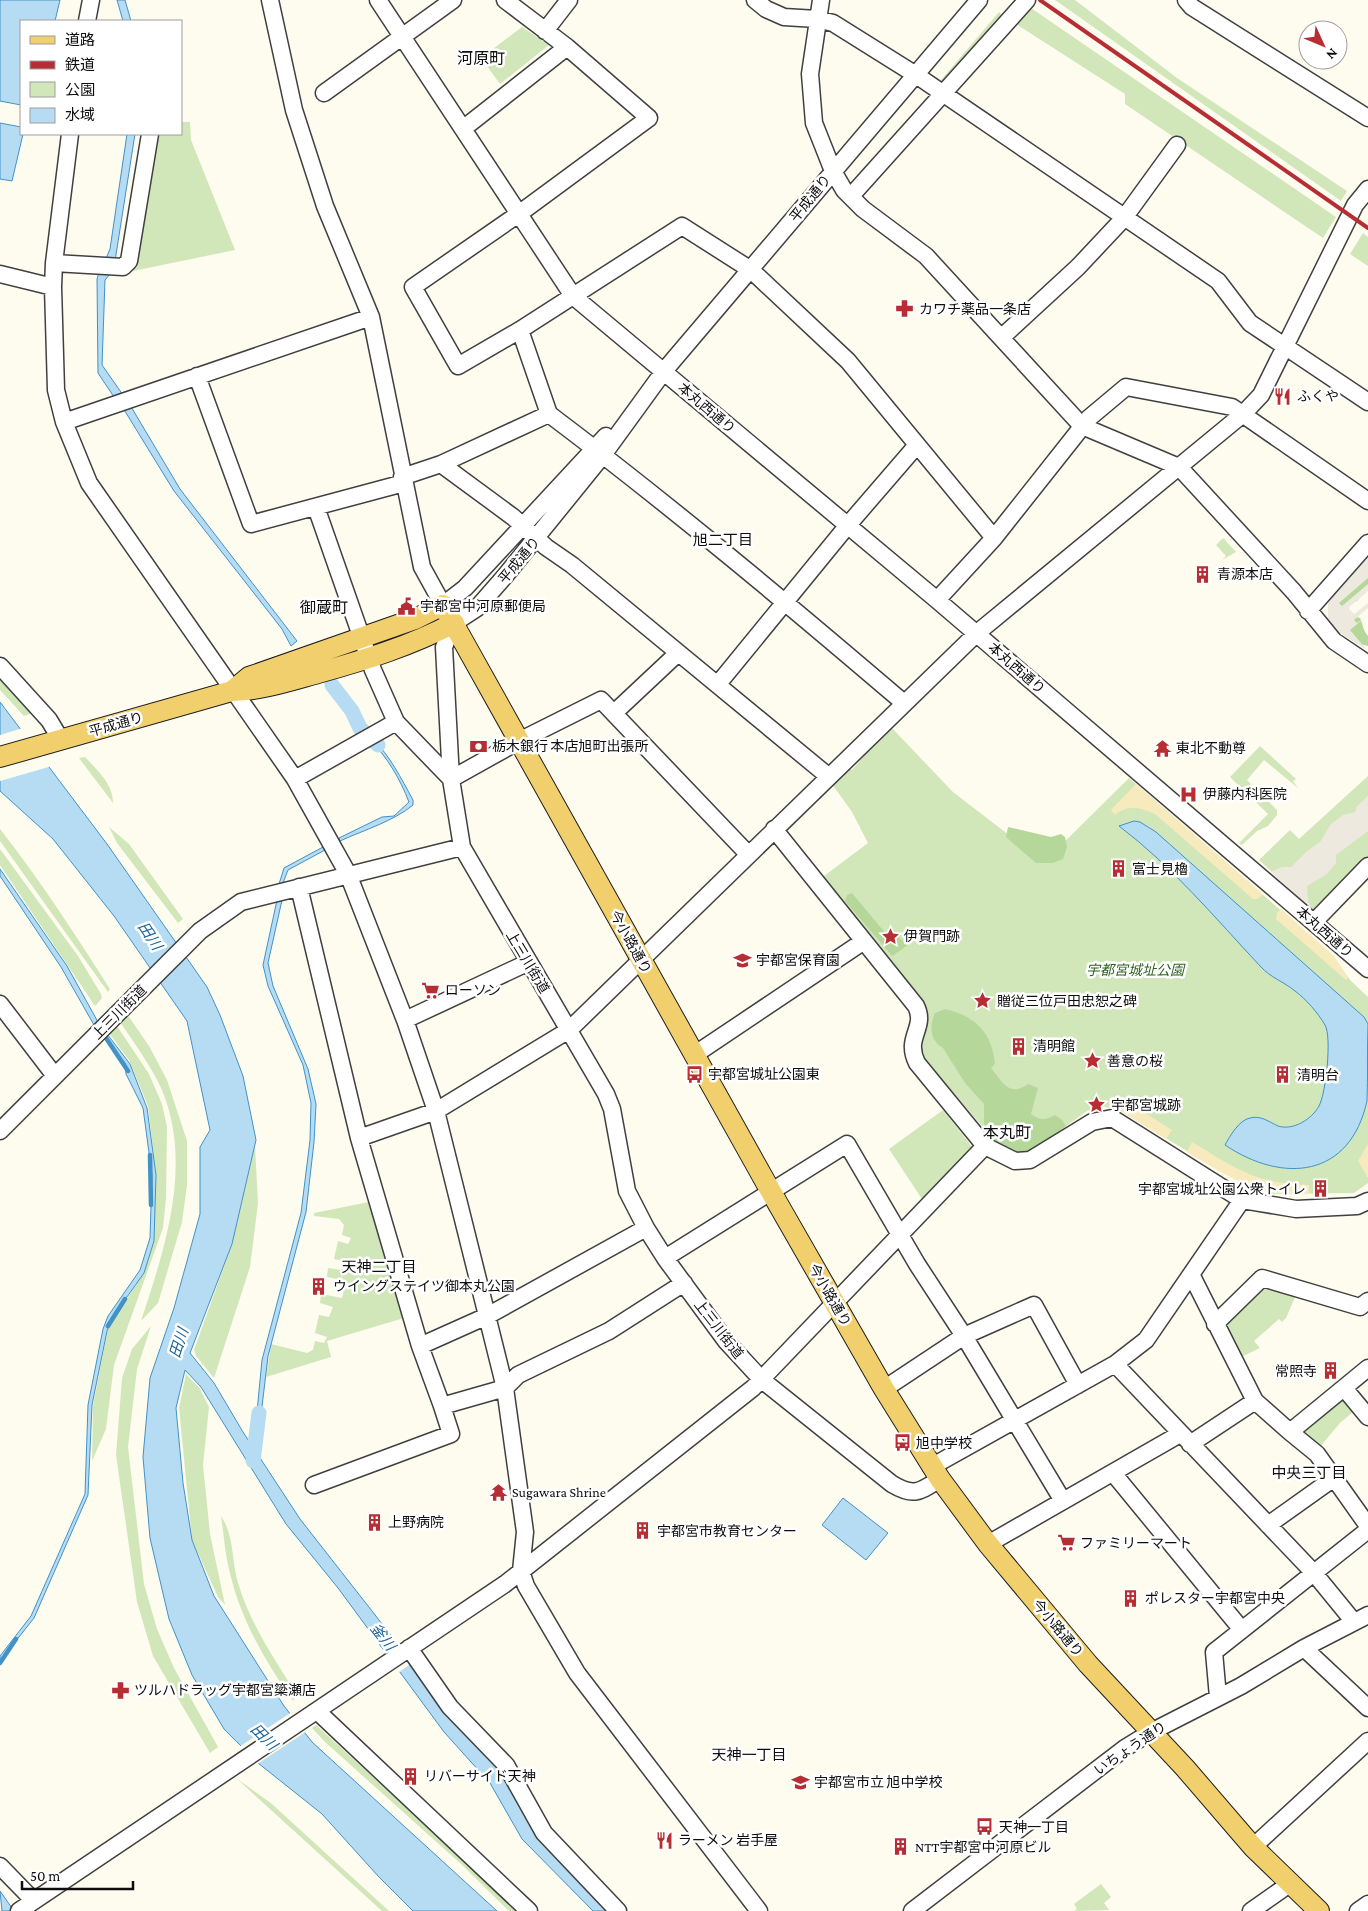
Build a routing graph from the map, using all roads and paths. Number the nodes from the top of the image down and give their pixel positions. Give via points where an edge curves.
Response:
1 (91, 0) edge
2 (270, 0) edge
3 (378, 0) edge
4 (454, 0) edge
5 (504, 0) edge
6 (569, 0) edge
7 (755, 0) edge
8 (821, 0) edge
9 (979, 0) edge
10 (1027, 0) edge
11 (1186, 0) edge
12 (817, 18) junction
13 (87, 20) edge
14 (546, 31) junction
15 (404, 38) junction
16 (566, 47) junction
17 (916, 74) junction
18 (324, 93) dead end
19 (943, 95) junction
20 (1368, 118) edge
21 (464, 128) junction
22 (70, 135) edge
23 (150, 135) edge
24 (1177, 145) dead end
25 (833, 171) junction
26 (1368, 189) edge
27 (851, 196) junction
28 (520, 212) junction
29 (1124, 218) junction
30 (54, 263) junction
31 (751, 270) junction
32 (0, 274) edge
33 (53, 287) junction
34 (573, 296) junction
35 (371, 318) junction
36 (520, 330) junction
37 (1002, 337) junction
38 (1284, 347) junction
39 (664, 371) junction
40 (197, 376) junction
41 (1368, 402) edge
42 (548, 414) junction
43 (1243, 414) junction
44 (64, 422) junction
45 (1082, 426) junction
46 (917, 445) junction
47 (599, 452) junction
48 (441, 464) junction
49 (1179, 467) junction
50 (403, 480) junction
51 (1368, 502) edge
52 (316, 507) junction
53 (848, 525) junction
54 (523, 526) junction
55 (536, 538) junction
56 (994, 538) junction
57 (1368, 543) edge
58 (938, 600) junction
59 (786, 603) junction
60 (444, 605) junction
61 (1308, 611) junction
62 (454, 623) junction
63 (976, 633) junction
64 (362, 639) junction
65 (678, 653) junction
66 (369, 659) junction
67 (1368, 664) edge
68 (0, 666) edge
69 (718, 684) junction
70 (232, 691) junction
71 (904, 703) junction
72 (614, 713) junction
73 (396, 722) junction
74 (61, 740) junction
75 (519, 741) junction
76 (0, 757) edge
77 (828, 776) junction
78 (295, 778) junction
79 (451, 779) junction
80 (774, 829) junction
81 (462, 847) junction
82 (748, 854) junction
83 (1368, 866) edge
84 (348, 874) junction
85 (299, 887) junction
86 (1314, 922) junction
87 (864, 941) junction
88 (641, 961) junction
89 (528, 962) junction
90 (1368, 969) edge
91 (0, 1004) edge
92 (405, 1020) junction
93 (569, 1030) junction
94 (694, 1056) junction
95 (55, 1076) junction
96 (436, 1111) junction
97 (0, 1131) edge
98 (358, 1138) junction
99 (985, 1146) junction
100 (770, 1190) junction
101 (1242, 1200) junction
102 (1368, 1201) edge
103 (646, 1228) junction
104 (899, 1234) junction
105 (665, 1258) junction
106 (1192, 1276) junction
107 (684, 1283) junction
108 (835, 1303) junction
109 (1365, 1306) edge
110 (487, 1316) junction
111 (1215, 1324) junction
112 (964, 1336) junction
113 (420, 1346) junction
114 (1115, 1364) junction
115 (1368, 1368) edge
116 (762, 1380) junction
117 (1078, 1385) junction
118 (505, 1388) junction
119 (1344, 1388) junction
120 (884, 1389) junction
121 (1255, 1401) junction
122 (442, 1406) junction
123 (1368, 1417) edge
124 (1016, 1421) junction
125 (1290, 1432) junction
126 (1185, 1439) junction
127 (936, 1473) junction
128 (1113, 1473) junction
129 (1334, 1478) junction
130 (314, 1485) dead end
131 (1062, 1501) junction
132 (1268, 1525) junction
133 (1368, 1526) edge
134 (1368, 1530) edge
135 (988, 1544) junction
136 (521, 1571) junction
137 (1314, 1573) junction
138 (1361, 1619) edge
139 (1242, 1630) junction
140 (1304, 1648) junction
141 (407, 1650) junction
142 (1218, 1697) junction
143 (1368, 1708) edge
144 (314, 1713) junction
145 (1151, 1732) junction
146 (1368, 1741) edge
147 (1253, 1846) junction
148 (0, 1866) edge
149 (1291, 1883) junction
150 (1368, 1904) edge
151 (29, 1908) edge
152 (922, 1908) edge
153 (529, 1911) edge
154 (618, 1911) edge
155 (759, 1911) edge
156 (1250, 1911) edge
157 (1320, 1911) edge
158 (1358, 1911) edge

1 - 13 street
2 - 35 street via 294,110 324,206
3 - 15 street, 本丸西通り
4 - 15 street
5 - 14 street
6 - 14 street
7 - 12 street via 784,17
8 - 12 street
9 - 17 street, 平成通り
10 - 19 street
11 - 20 street via 1192,7
12 - 17 street via 833,23
12 - 25 street via 810,74 814,123
14 - 16 street
15 - 18 street
15 - 21 street, 本丸西通り
16 - 21 street
16 - 28 street via 649,118
17 - 19 street
17 - 25 street, 平成通り
19 - 27 street
19 - 29 street
21 - 28 street, 本丸西通り
22 - 30 street
23 - 30 street via 129,261 123,267
24 - 29 street
25 - 27 street
25 - 31 street, 平成通り
26 - 38 street via 1356,205
27 - 37 street via 926,256
28 - 34 street, 本丸西通り
28 - 36 street via 413,286 458,366
29 - 37 street via 1078,267
29 - 38 street via 1218,281 1250,324
30 - 33 street
31 - 34 street via 682,226
31 - 39 street, 平成通り
31 - 46 street via 848,361
32 - 33 street
33 - 44 street via 56,390
34 - 36 street
34 - 39 street, 本丸西通り
35 - 40 street
35 - 50 street
36 - 42 street
37 - 45 street
38 - 41 street
38 - 43 street via 1261,394
39 - 47 street, 平成通り
39 - 53 street, 本丸西通り
40 - 44 street
40 - 52 street via 251,524
42 - 47 street
42 - 48 street
43 - 45 street via 1232,407 1126,387
43 - 49 street
43 - 51 street
44 - 70 street via 89,483
45 - 49 street
45 - 56 street
46 - 53 street
46 - 56 street
47 - 54 street, 平成通り
47 - 55 street, 平成通り
47 - 59 street
48 - 50 street
48 - 54 street
49 - 61 street
49 - 63 street
50 - 52 street
50 - 60 street via 422,567
52 - 64 street
53 - 58 street, 本丸西通り
53 - 59 street
54 - 55 street
54 - 60 street, 平成通り via 465,588
55 - 62 street, 平成通り via 477,608
55 - 65 street
56 - 58 street
57 - 61 street
58 - 63 street, 本丸西通り
59 - 69 street
59 - 71 street
60 - 62 main road, 今小路通り
60 - 64 main road, 平成通り
61 - 67 street via 1334,641
62 - 66 main road, 平成通り
62 - 75 main road, 今小路通り
62 - 79 street via 444,647
63 - 71 street
63 - 86 street, 本丸西通り
64 - 66 street
64 - 70 main road, 平成通り via 249,677
65 - 69 street
65 - 72 street
66 - 70 main road, 平成通り via 258,690
66 - 73 street
68 - 74 street via 49,720
69 - 77 street
70 - 74 main road, 平成通り
70 - 78 street
71 - 77 street
72 - 75 street via 601,700
72 - 82 street
73 - 78 street
73 - 79 street
74 - 76 main road, 平成通り
75 - 79 street
75 - 88 main road, 今小路通り
77 - 80 street
78 - 84 street
79 - 81 street
80 - 82 street
80 - 87 street
81 - 84 street, 上三川街道
81 - 89 street, 上三川街道
82 - 88 street
83 - 86 street
84 - 85 street, 上三川街道
84 - 92 street
85 - 95 street, 上三川街道 via 241,902 195,935
85 - 98 street
86 - 90 street, 本丸西通り
87 - 94 street
87 - 99 street via 920,1015 912,1044 917,1063
88 - 93 street
88 - 94 main road, 今小路通り
89 - 92 street
89 - 93 street, 上三川街道
91 - 95 street
92 - 96 street
93 - 96 street
93 - 103 street, 上三川街道 via 612,1110 627,1191
94 - 100 main road, 今小路通り
95 - 97 street, 上三川街道
96 - 98 street
96 - 110 street
98 - 113 street
99 - 101 street via 1015,1161 1030,1160 1092,1122 1112,1118
99 - 104 street
100 - 104 street via 847,1144
100 - 105 street
100 - 108 main road, 今小路通り
101 - 102 street via 1296,1209 1357,1206
101 - 106 street, 上三川街道
103 - 105 street, 上三川街道
103 - 110 street
104 - 108 street
104 - 112 street
105 - 107 street, 上三川街道
106 - 111 street
106 - 114 street, 上三川街道 via 1146,1340
107 - 116 street, 上三川街道 via 726,1341
107 - 118 street via 610,1331 518,1375
108 - 116 street
108 - 120 main road, 今小路通り
109 - 111 street via 1262,1278
110 - 113 street
110 - 118 street
111 - 121 street
112 - 117 street via 1034,1305
112 - 120 street
112 - 124 street
113 - 122 street
114 - 117 street, 上三川街道
114 - 126 street
115 - 119 street
116 - 127 street, 上三川街道 via 906,1492 922,1490
116 - 136 street
117 - 124 street, 上三川街道
118 - 122 street
118 - 136 street via 525,1532
119 - 123 street
119 - 125 street
120 - 127 main road, 今小路通り
121 - 125 street
121 - 126 street
122 - 130 street via 451,1434
124 - 127 street, 上三川街道
124 - 131 street
125 - 129 street via 1317,1454
126 - 128 street
126 - 132 street
127 - 135 main road, 今小路通り
128 - 131 street
128 - 139 street
129 - 132 street
129 - 133 street
131 - 135 street
132 - 137 street
134 - 137 street
135 - 145 main road, 今小路通り via 1082,1658
136 - 141 street
136 - 155 street via 526,1586 577,1673
137 - 138 street
137 - 139 street
138 - 140 street, いちょう通り
139 - 142 street via 1214,1652
140 - 142 street, いちょう通り
140 - 143 street
141 - 144 street
141 - 154 street via 450,1707 506,1765 544,1833
142 - 145 street, いちょう通り
144 - 151 street via 232,1766
144 - 153 street
145 - 147 main road, 今小路通り
145 - 152 street, いちょう通り via 1125,1748
146 - 147 street
147 - 149 main road, 今小路通り
148 - 151 street
149 - 156 street
149 - 157 main road, 今小路通り
150 - 158 street

